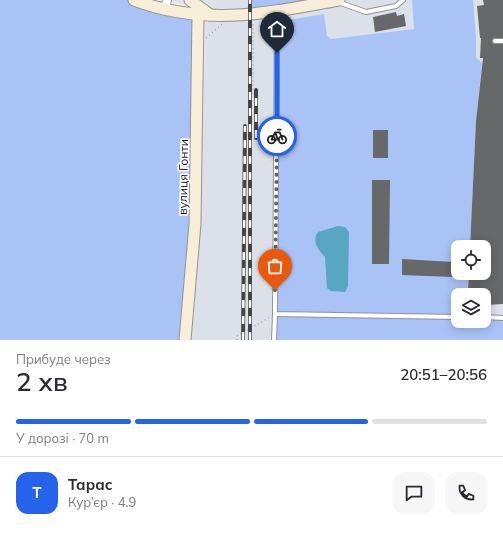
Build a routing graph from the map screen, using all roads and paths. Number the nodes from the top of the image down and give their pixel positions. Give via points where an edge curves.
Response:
1 (134, 0) edge
2 (190, 0) edge
3 (252, 0) edge
4 (337, 0) edge
5 (403, 0) edge
6 (166, 5) edge
7 (278, 11) junction
8 (198, 15) junction
9 (252, 15) junction
10 (211, 16) junction
11 (495, 41) dead end
12 (503, 41) edge
13 (275, 314) junction
14 (451, 317) edge
15 (491, 317) edge
16 (503, 318) edge
17 (249, 330) junction
18 (184, 340) edge
19 (237, 340) edge
20 (274, 340) edge

1 - 6 street
2 - 10 street
3 - 9 path
4 - 5 lane via 366,12 396,6
4 - 7 street
6 - 8 street
7 - 9 street
7 - 13 lane
8 - 10 street
8 - 18 street, вулиця Гонти via 195,224
9 - 10 street
9 - 17 path via 252,95 248,154
11 - 12 lane
13 - 14 lane
13 - 17 path
13 - 20 lane
15 - 16 lane
17 - 19 path via 237,336

